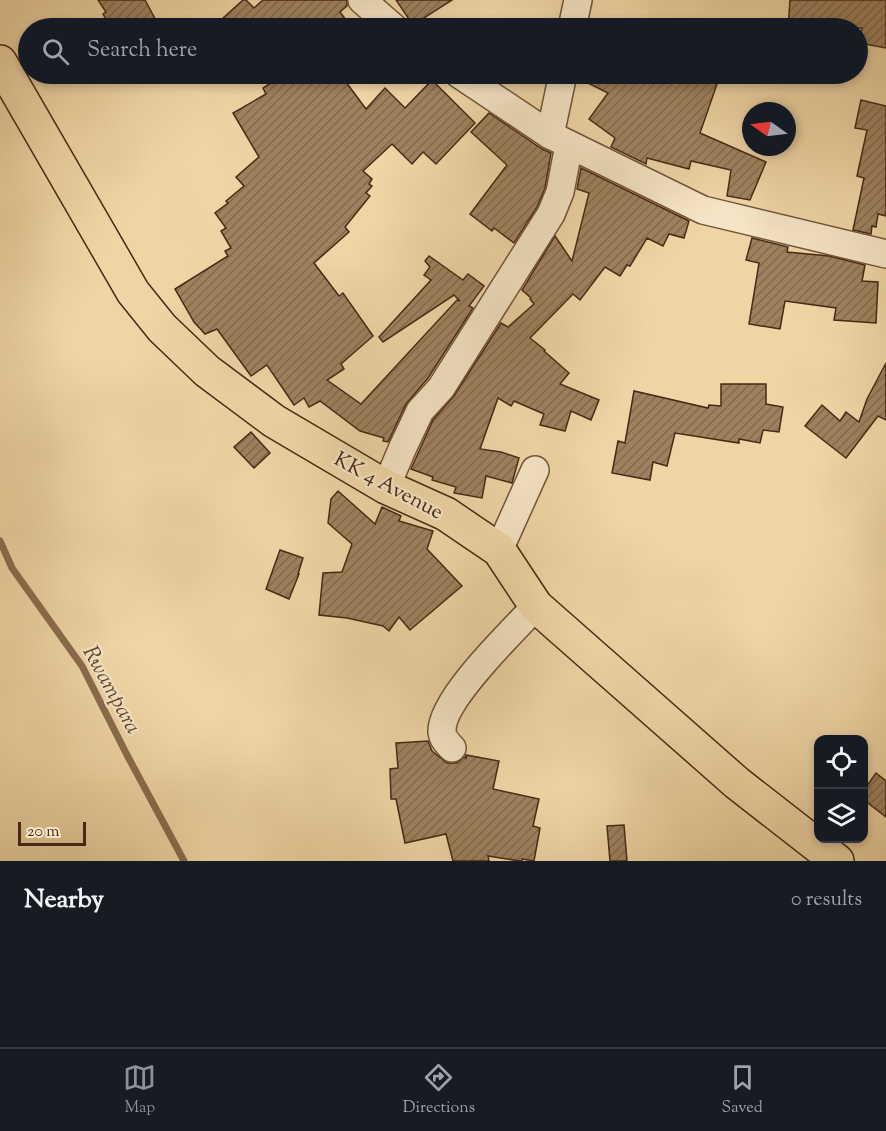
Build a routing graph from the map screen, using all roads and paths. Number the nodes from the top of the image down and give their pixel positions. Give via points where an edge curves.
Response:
1 (363, 0) edge
2 (578, 0) edge
3 (383, 18) edge
4 (574, 18) edge
5 (0, 62) edge
6 (474, 84) edge
7 (562, 84) edge
8 (559, 140) junction
9 (886, 254) edge
10 (535, 470) dead end
11 (386, 487) junction
12 (499, 550) junction
13 (536, 606) junction
14 (452, 747) dead end
15 (837, 861) edge

1 - 3 street
2 - 4 street
5 - 11 main road, KK 4 Avenue via 134,292 162,328 207,371 274,421
6 - 8 street
7 - 8 street
8 - 9 street via 703,210
8 - 11 street via 560,192 551,214 441,388 420,411
10 - 12 street
11 - 12 main road, KK 4 Avenue via 446,514
12 - 13 main road, KK 4 Avenue
13 - 14 street via 454,700 442,732
13 - 15 main road, KK 4 Avenue via 737,783

